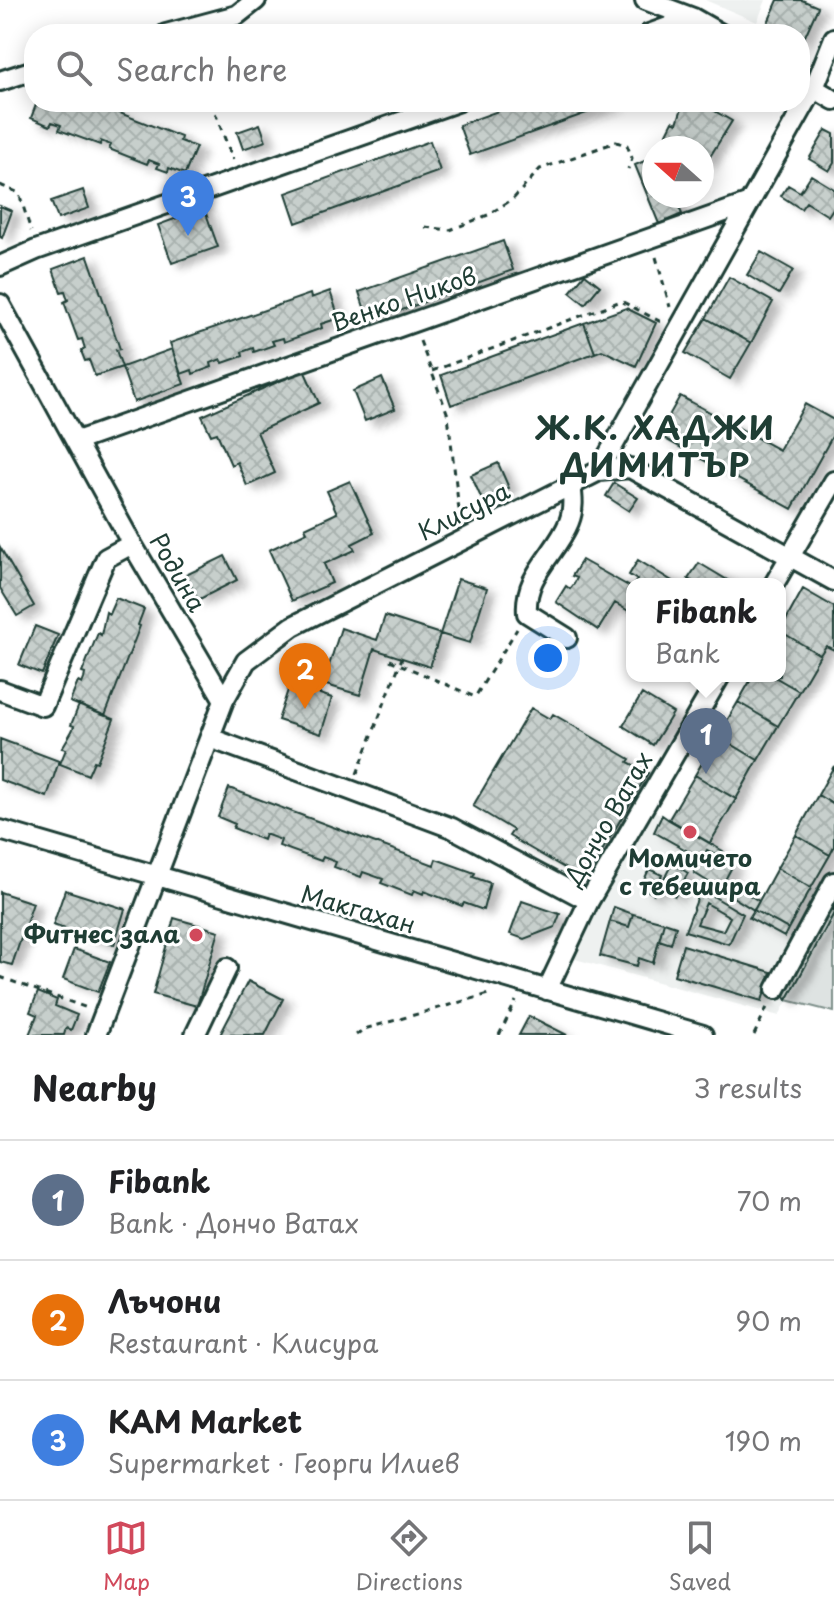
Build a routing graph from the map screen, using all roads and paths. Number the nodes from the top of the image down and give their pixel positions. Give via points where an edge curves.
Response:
1 (256, 0) edge
2 (645, 0) edge
3 (693, 18) junction
4 (203, 24) edge
5 (676, 24) edge
6 (704, 24) edge
7 (834, 38) edge
8 (24, 73) edge
9 (810, 79) edge
10 (0, 81) edge
11 (810, 86) edge
12 (834, 100) edge
13 (215, 112) edge
14 (428, 112) edge
15 (793, 112) edge
16 (628, 169) dead end
17 (240, 178) junction
18 (0, 185) edge
19 (747, 204) junction
20 (425, 227) dead end
21 (654, 237) junction
22 (36, 250) junction
23 (0, 266) edge
24 (0, 304) edge
25 (413, 322) junction
26 (677, 330) junction
27 (432, 371) junction
28 (77, 441) junction
29 (599, 471) junction
30 (834, 481) edge
31 (571, 485) junction
32 (462, 540) junction
33 (132, 544) junction
34 (789, 557) junction
35 (777, 578) edge
36 (834, 581) edge
37 (527, 613) junction
38 (567, 638) dead end
39 (402, 658) dead end
40 (390, 660) dead end
41 (399, 665) junction
42 (717, 682) edge
43 (0, 690) edge
44 (224, 700) junction
45 (210, 738) junction
46 (351, 790) junction
47 (0, 830) edge
48 (157, 876) junction
49 (834, 882) edge
50 (589, 901) junction
51 (227, 968) dead end
52 (0, 977) edge
53 (525, 983) junction
54 (776, 989) joint
55 (547, 990) junction
56 (496, 992) dead end
57 (104, 1015) junction
58 (96, 1035) edge
59 (195, 1035) edge
60 (356, 1035) edge
61 (499, 1035) edge
62 (703, 1035) edge
63 (754, 1035) edge

1 - 4 street via 237,15
2 - 3 street
3 - 5 street
3 - 6 street
7 - 9 street
8 - 10 street
11 - 12 street
13 - 17 path
14 - 17 street
15 - 19 street
16 - 20 path via 632,158 627,145 616,142 540,169 514,198 488,215 450,230
17 - 22 street
18 - 22 path via 19,193
19 - 21 street, Венко Ников
19 - 26 street
21 - 25 street, Венко Ников
21 - 26 path
22 - 23 street
24 - 28 street, Родина
25 - 27 path
25 - 28 street, Венко Ников
26 - 27 path via 621,301
26 - 29 street
27 - 32 path via 448,415
28 - 33 street, Родина
29 - 31 street, Клисура
29 - 34 street, Клисура via 630,468
30 - 34 street
31 - 32 street, Клисура
31 - 37 street via 568,525 537,571
32 - 44 street, Клисура via 293,626 246,661
33 - 43 street via 106,558 43,706
33 - 44 street, Родина
34 - 35 street
34 - 36 street, Клисура
37 - 38 street
37 - 41 path via 475,697
39 - 41 path
40 - 41 path
41 - 46 path
42 - 50 street, Дончо Ватах
44 - 45 street
45 - 46 street
45 - 48 street
46 - 50 street via 452,828
47 - 48 street, Макгахан
48 - 53 street, Макгахан
48 - 57 street
49 - 54 street
50 - 55 street, Дончо Ватах
51 - 59 street
52 - 57 path
53 - 55 street, Макгахан
53 - 61 path
54 - 63 path
55 - 62 street, Макгахан
56 - 60 path
57 - 58 street

